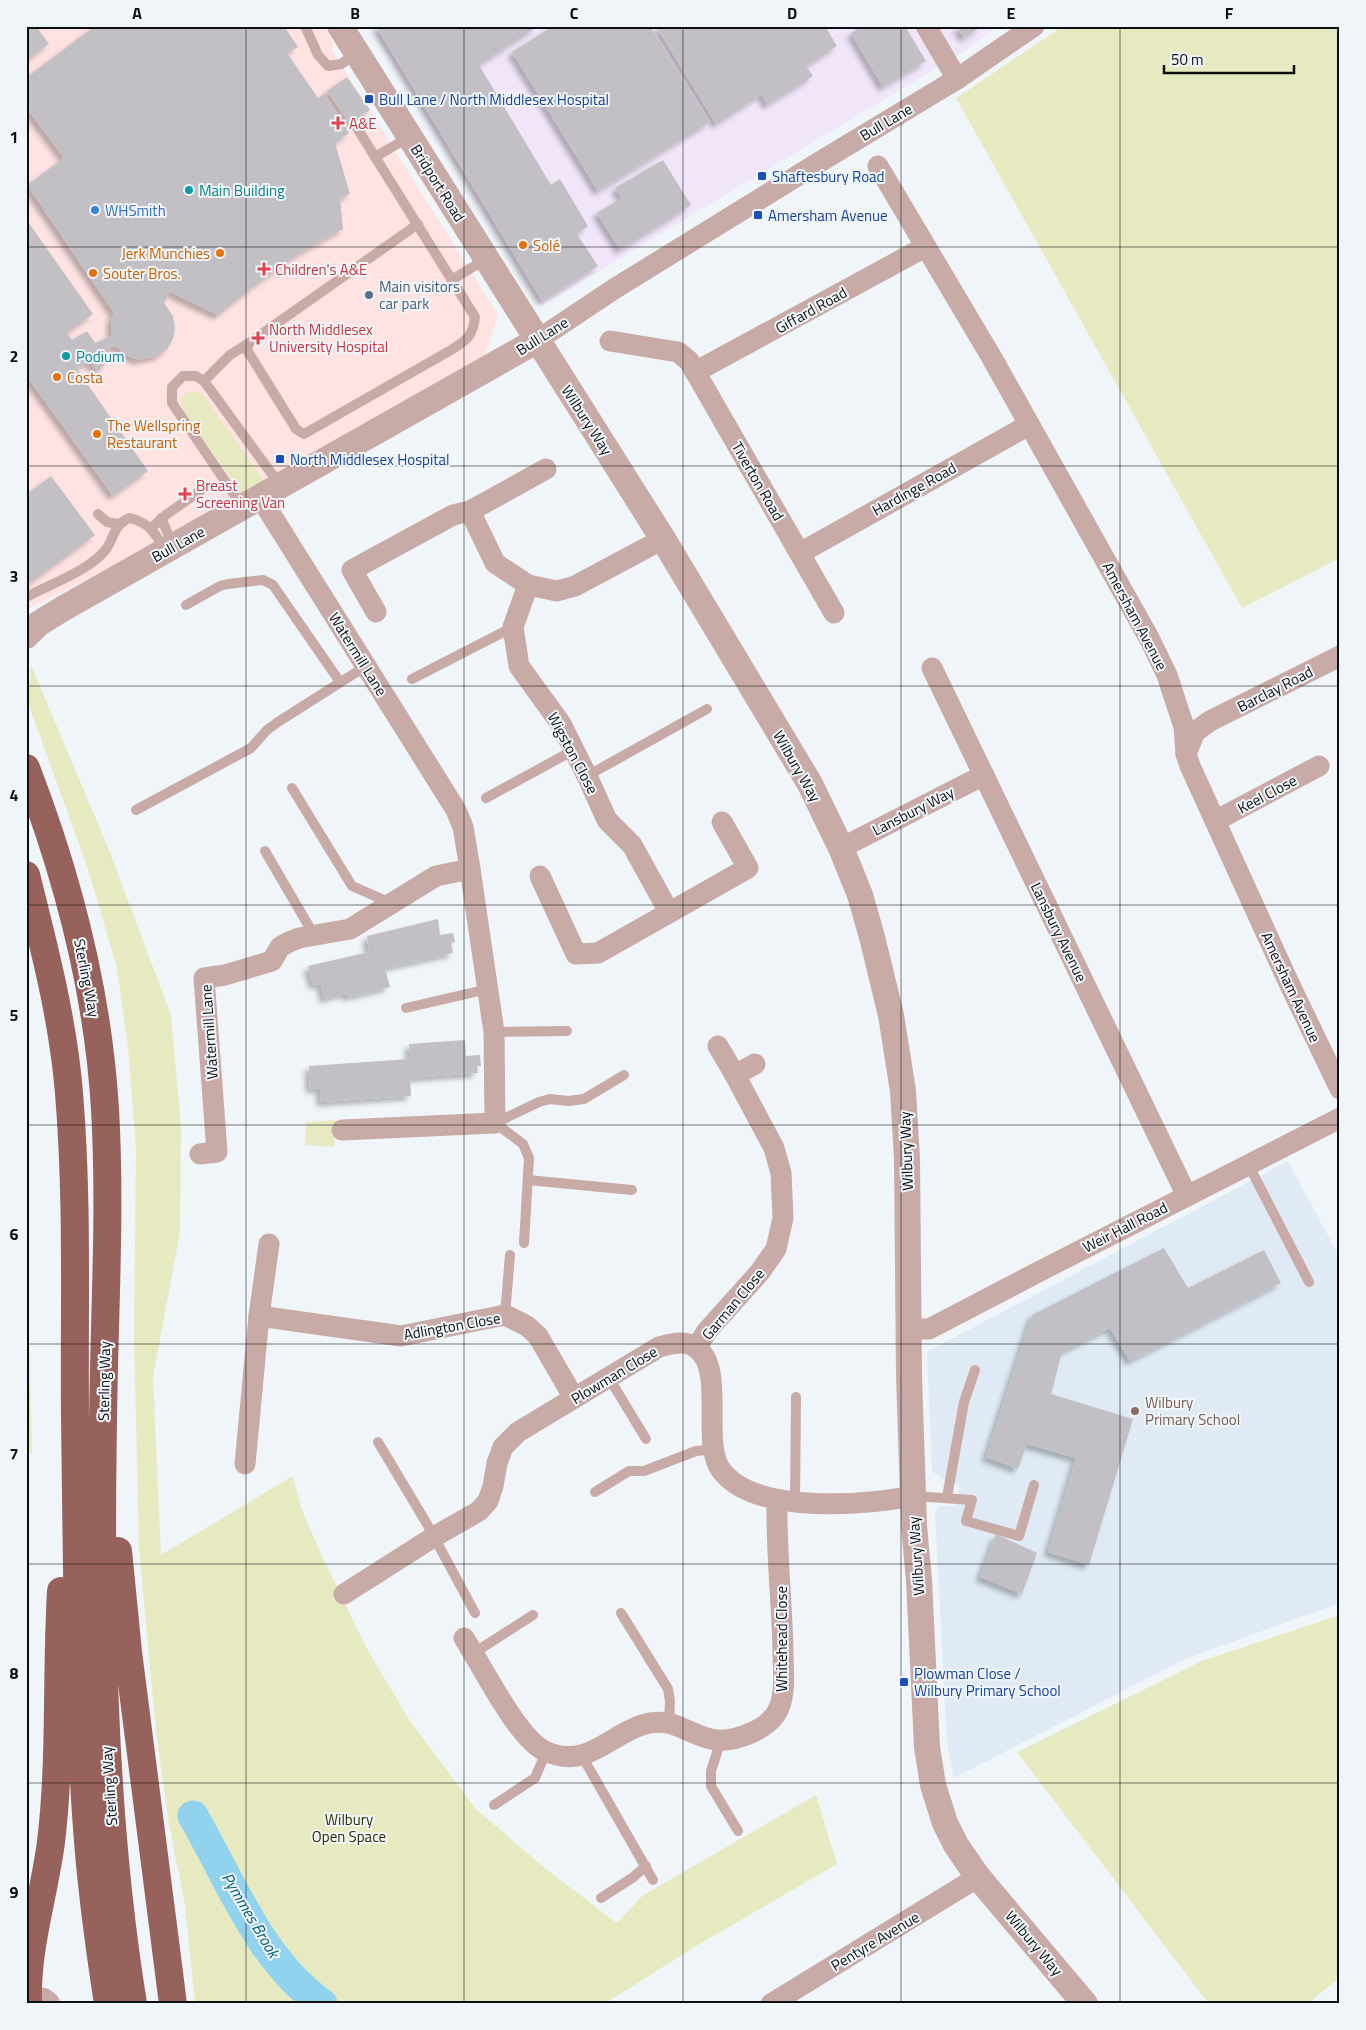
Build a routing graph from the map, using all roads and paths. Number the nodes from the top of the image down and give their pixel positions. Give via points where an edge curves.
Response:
1 (306, 26) edge
2 (340, 26) edge
3 (1034, 26) edge
4 (928, 29) edge
5 (357, 53) junction
6 (957, 79) junction
7 (357, 128) dead end
8 (409, 137) junction
9 (375, 157) junction
10 (878, 166) dead end
11 (418, 224) junction
12 (925, 247) junction
13 (486, 259) junction
14 (453, 279) junction
15 (536, 341) junction
16 (610, 341) dead end
17 (249, 343) junction
18 (678, 352) junction
19 (730, 355) junction
20 (696, 372) junction
21 (204, 381) junction
22 (1029, 425) junction
23 (546, 469) dead end
24 (200, 491) dead end
25 (261, 497) junction
26 (470, 511) junction
27 (98, 514) dead end
28 (161, 518) junction
29 (118, 524) junction
30 (151, 528) junction
31 (663, 539) junction
32 (169, 549) junction
33 (800, 554) junction
34 (528, 585) junction
35 (26, 597) edge
36 (186, 605) dead end
37 (376, 612) dead end
38 (834, 613) dead end
39 (513, 627) junction
40 (30, 628) edge
41 (1340, 656) edge
42 (366, 666) junction
43 (932, 668) dead end
44 (412, 679) dead end
45 (340, 682) junction
46 (1173, 698) junction
47 (707, 709) dead end
48 (1210, 721) junction
49 (574, 750) junction
50 (1186, 754) junction
51 (1319, 766) dead end
52 (26, 768) edge
53 (984, 775) junction
54 (587, 776) junction
55 (292, 788) dead end
56 (486, 798) dead end
57 (136, 810) dead end
58 (1215, 821) junction
59 (722, 822) dead end
60 (841, 848) junction
61 (265, 851) dead end
62 (470, 869) junction
63 (26, 875) edge
64 (540, 876) dead end
65 (391, 903) junction
66 (669, 912) junction
67 (314, 935) junction
68 (488, 989) junction
69 (406, 1008) dead end
70 (567, 1031) dead end
71 (494, 1032) junction
72 (718, 1046) dead end
73 (755, 1064) dead end
74 (735, 1075) junction
75 (624, 1076) dead end
76 (1340, 1089) edge
77 (1340, 1118) edge
78 (495, 1124) junction
79 (342, 1130) dead end
80 (200, 1154) dead end
81 (1248, 1164) junction
82 (528, 1180) junction
83 (632, 1190) dead end
84 (1187, 1196) junction
85 (524, 1243) dead end
86 (269, 1244) dead end
87 (510, 1256) dead end
88 (1309, 1282) dead end
89 (505, 1315) junction
90 (260, 1316) junction
91 (909, 1329) junction
92 (696, 1348) junction
93 (74, 1360) junction
94 (975, 1370) dead end
95 (609, 1378) junction
96 (796, 1397) dead end
97 (574, 1398) junction
98 (103, 1423) junction
99 (646, 1439) dead end
100 (378, 1442) dead end
101 (714, 1450) junction
102 (244, 1464) dead end
103 (1034, 1485) dead end
104 (595, 1492) dead end
105 (913, 1496) junction
106 (947, 1497) junction
107 (786, 1501) junction
108 (432, 1538) junction
109 (344, 1594) dead end
110 (621, 1612) dead end
111 (475, 1613) dead end
112 (533, 1616) dead end
113 (469, 1646) joint
114 (668, 1722) junction
115 (721, 1740) junction
116 (546, 1752) junction
117 (582, 1756) junction
118 (494, 1805) dead end
119 (738, 1831) dead end
120 (646, 1866) junction
121 (978, 1877) junction
122 (654, 1880) dead end
123 (601, 1898) dead end
124 (32, 2001) edge
125 (1078, 2002) edge
126 (108, 2004) edge
127 (133, 2004) edge
128 (173, 2004) edge
129 (771, 2004) edge

1 - 5 lane via 318,55 328,66 341,64
2 - 5 street, Bridport Road
3 - 6 street, Bull Lane
4 - 6 street
5 - 8 street, Bridport Road
6 - 15 street, Bull Lane via 818,162
7 - 9 lane
8 - 9 lane
8 - 13 street, Bridport Road
9 - 11 lane
10 - 12 street, Amersham Avenue
11 - 14 lane
11 - 17 lane
12 - 19 street, Giffard Road
12 - 22 street, Amersham Avenue
13 - 14 lane
13 - 15 street, Bridport Road
14 - 17 lane via 475,317 468,339 304,434 296,429 247,350
15 - 25 street, Bull Lane
15 - 31 street, Wilbury Way
16 - 18 street
17 - 21 lane via 230,355
18 - 19 street via 702,358
18 - 20 street, Tiverton Road
19 - 20 street, Giffard Road
20 - 33 street, Tiverton Road
21 - 25 lane
21 - 25 lane via 188,375 178,378 172,387 172,403
22 - 33 street, Hardinge Road
22 - 46 street, Amersham Avenue via 1149,638 1167,675
23 - 26 street
24 - 28 lane
25 - 32 street, Bull Lane
25 - 42 street, Watermill Lane
26 - 34 street via 495,563
26 - 37 street via 453,515 352,570
27 - 29 lane via 107,522
28 - 30 lane
28 - 32 lane
29 - 30 lane via 130,518
29 - 35 lane via 107,548 91,564
30 - 32 lane
31 - 34 street via 575,586 557,591
31 - 60 street, Wilbury Way via 810,784
32 - 40 street, Bull Lane
33 - 38 street, Tiverton Road
34 - 39 street, Wigston Close
36 - 45 lane via 220,586 256,580 269,582
39 - 44 lane
39 - 49 street, Wigston Close via 519,666 561,724
41 - 48 street, Barclay Road
42 - 45 lane
42 - 62 street, Watermill Lane via 456,810 463,827
43 - 53 street, Lansbury Avenue
45 - 57 lane via 267,730 251,748
46 - 48 street via 1192,721
46 - 50 street, Amersham Avenue via 1184,727
47 - 54 lane
48 - 50 street, Barclay Road via 1195,732
49 - 54 street, Wigston Close
49 - 56 lane
50 - 58 street, Amersham Avenue
51 - 58 street, Keel Close
52 - 98 highway, Sterling Way via 62,871 89,982 96,1029 105,1106 107,1178
53 - 60 street, Lansbury Way
53 - 84 street, Lansbury Avenue
54 - 66 street, Wigston Close via 607,820 632,845
55 - 65 lane via 352,886
58 - 76 street, Amersham Avenue
59 - 66 street via 748,868
60 - 91 street, Wilbury Way via 872,936 891,1015 904,1091
61 - 67 lane
62 - 65 street, Watermill Lane via 436,876
62 - 68 street, Watermill Lane
63 - 93 highway, Sterling Way via 59,1016 69,1092 75,1213
64 - 66 street via 576,954 598,953
65 - 67 street, Watermill Lane via 350,929
67 - 80 street, Watermill Lane via 280,947 272,961 204,978 217,1152
68 - 69 lane
68 - 71 street, Watermill Lane
70 - 71 lane
71 - 78 street, Watermill Lane
72 - 74 street, Garman Close
73 - 74 street
74 - 92 street, Garman Close via 767,1133 781,1173 783,1218 776,1249 763,1253 760,1272 707,1331
75 - 78 lane via 584,1099 539,1102
77 - 81 street, Weir Hall Road
78 - 79 street
78 - 82 lane via 523,1144 529,1158
81 - 84 street, Weir Hall Road
81 - 88 lane
82 - 83 lane
82 - 85 lane
84 - 91 street, Weir Hall Road via 929,1329
86 - 90 street
87 - 89 lane
89 - 90 street, Adlington Close via 401,1336
89 - 97 street, Adlington Close via 527,1326 538,1336
90 - 102 street
91 - 105 street, Wilbury Way
92 - 95 street, Plowman Close via 681,1343 659,1347
92 - 101 street via 709,1367
93 - 124 highway via 60,1617 55,1792 51,1843 33,1932
93 - 126 highway, Sterling Way via 79,1690 87,1829
94 - 106 lane via 964,1402
95 - 97 street, Plowman Close
95 - 99 lane
96 - 107 lane
97 - 108 street, Plowman Close via 508,1440 497,1463 488,1501 470,1517
98 - 127 highway, Sterling Way via 106,1726 113,1835
98 - 128 highway
100 - 108 lane
101 - 104 lane via 696,1450 644,1472 629,1471
101 - 107 street via 721,1470 736,1484
103 - 106 lane via 1019,1536 966,1520 972,1500
105 - 106 lane
105 - 107 street via 850,1503
105 - 121 street, Wilbury Way via 929,1762 945,1823
107 - 115 street, Whitehead Close via 783,1691 778,1709 770,1721 742,1737
108 - 109 street, Plowman Close
108 - 111 lane
110 - 114 lane via 668,1689
112 - 113 lane
113 - 116 street via 519,1728 529,1741
114 - 115 street, Whitehead Close via 707,1738
114 - 117 street, Whitehead Close via 640,1725
115 - 119 lane via 711,1771 711,1786
116 - 117 street via 568,1757
116 - 118 lane via 535,1778
117 - 120 lane
120 - 122 lane
120 - 123 lane
121 - 125 street, Wilbury Way
121 - 129 street, Pentyre Avenue

